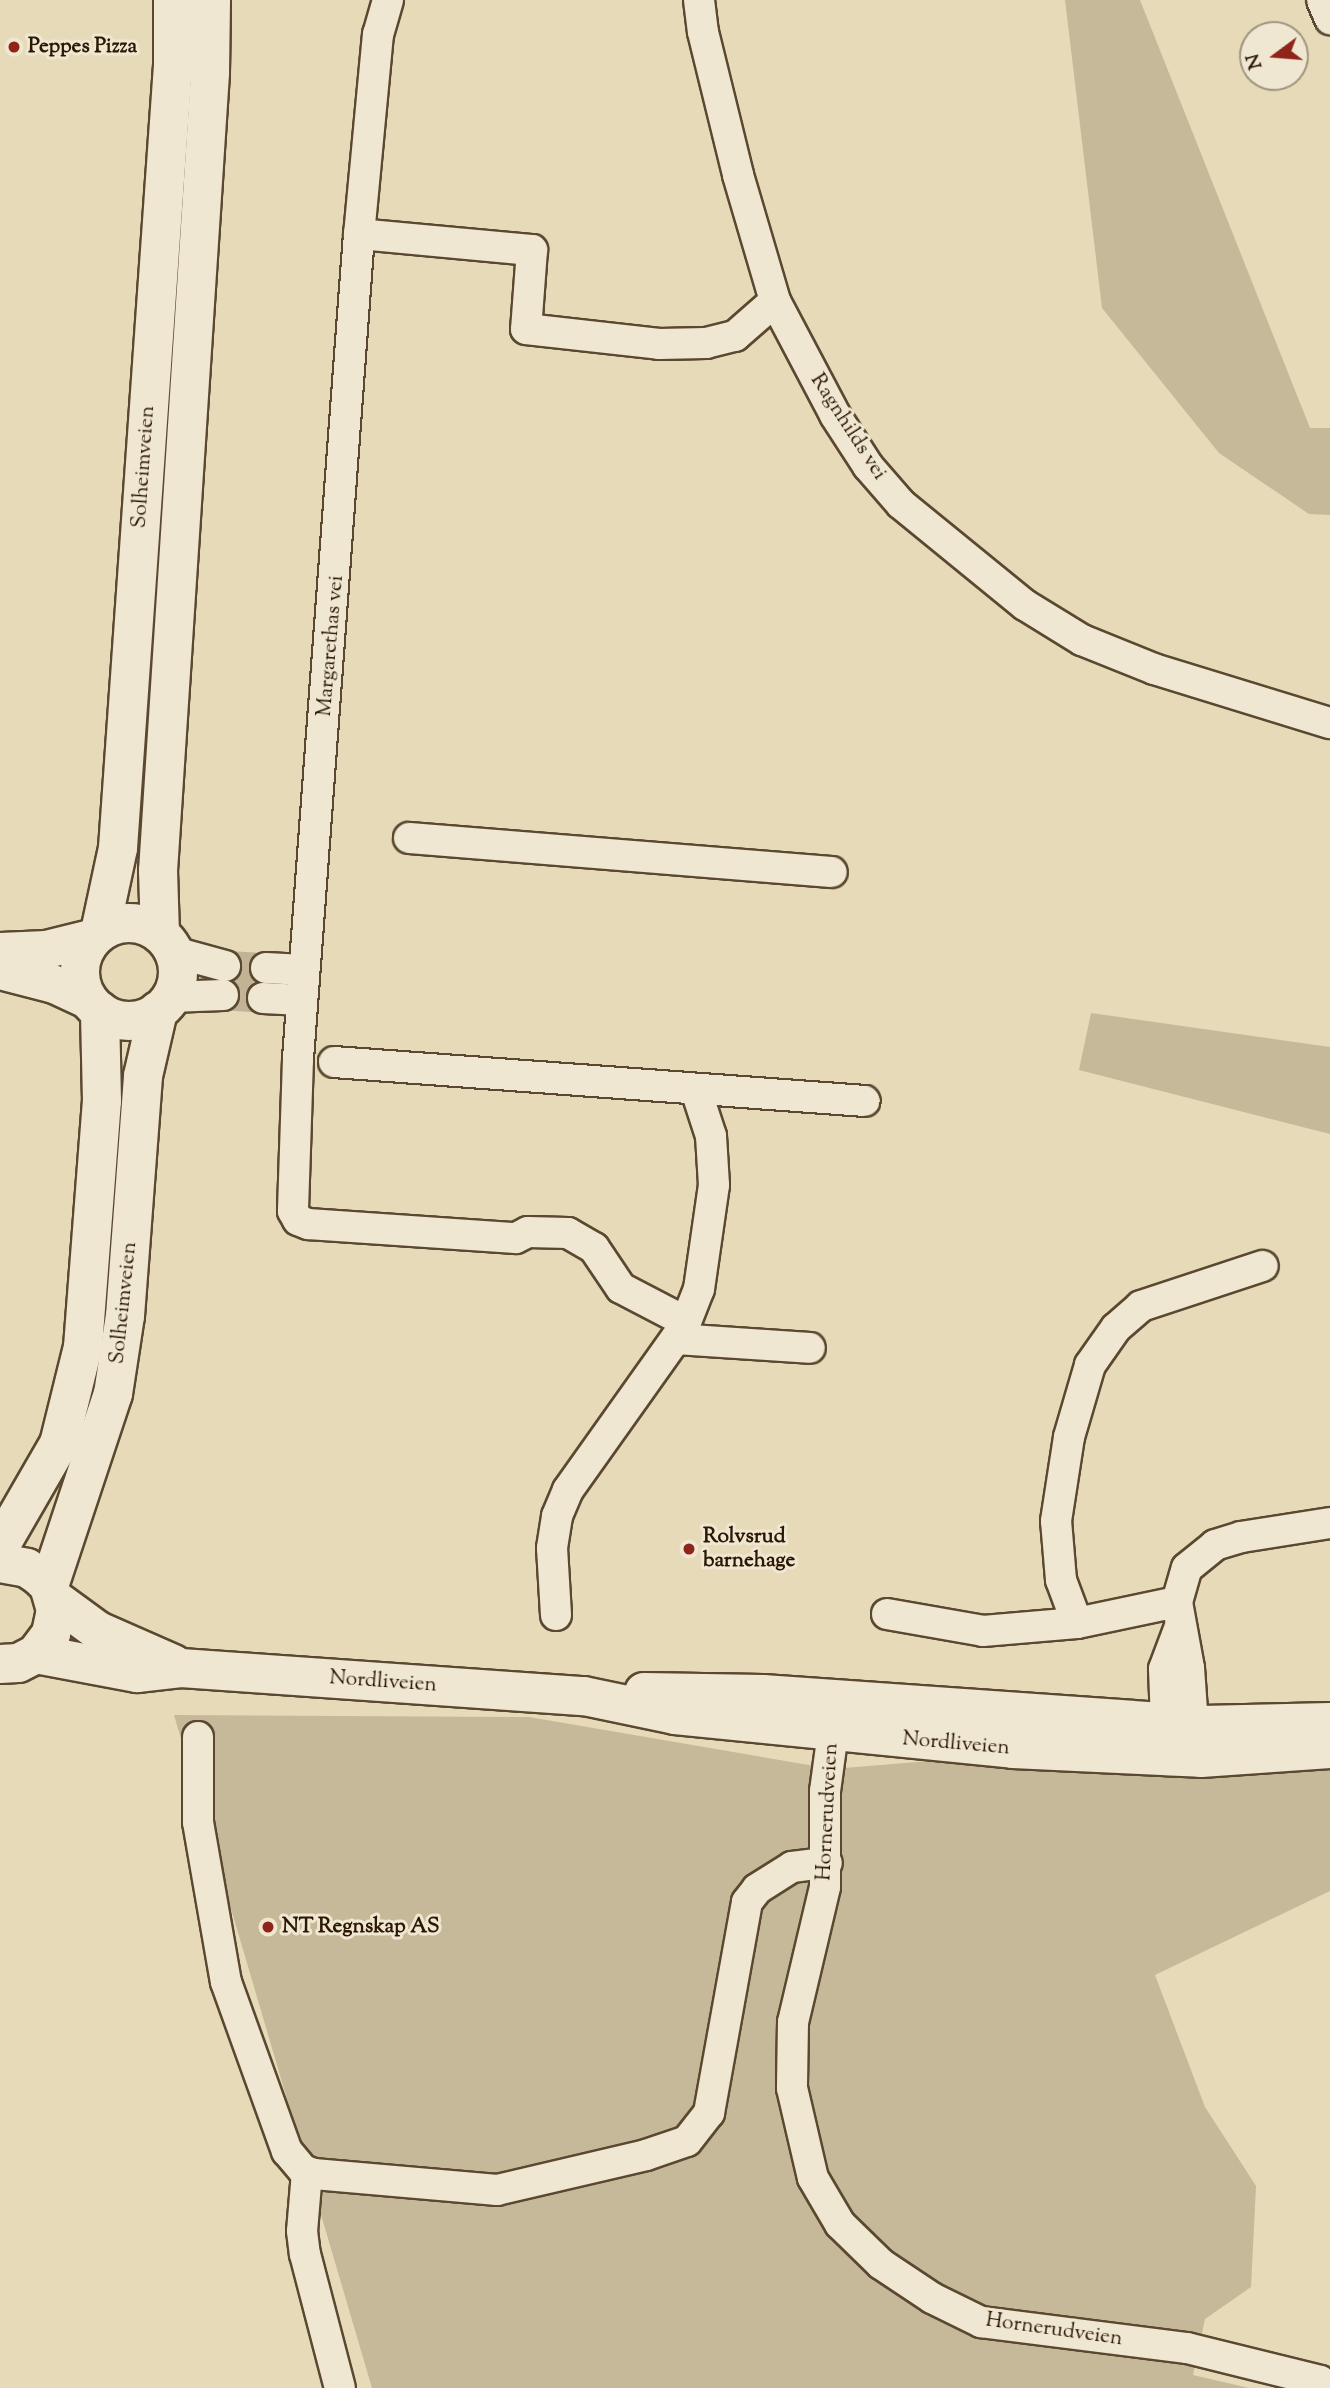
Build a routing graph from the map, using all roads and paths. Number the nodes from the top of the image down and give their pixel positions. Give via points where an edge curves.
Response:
1 (173, 0) edge
2 (211, 0) edge
3 (388, 0) edge
4 (699, 0) edge
5 (1322, 0) edge
6 (1330, 19) edge
7 (359, 234) junction
8 (775, 301) junction
9 (1330, 723) edge
10 (409, 838) dead end
11 (832, 872) dead end
12 (97, 935) junction
13 (167, 943) junction
14 (0, 951) edge
15 (266, 968) tunnel mouth
16 (0, 970) edge
17 (304, 970) junction
18 (263, 998) tunnel mouth
19 (302, 1000) junction
20 (165, 1004) junction
21 (94, 1006) junction
22 (334, 1062) dead end
23 (696, 1090) junction
24 (865, 1101) dead end
25 (1263, 1266) dead end
26 (681, 1330) junction
27 (810, 1348) dead end
28 (1330, 1523) edge
29 (0, 1546) edge
30 (0, 1563) edge
31 (51, 1592) junction
32 (887, 1614) dead end
33 (556, 1615) dead end
34 (1178, 1616) junction
35 (1077, 1623) junction
36 (14, 1666) edge
37 (181, 1668) junction
38 (835, 1716) junction
39 (1330, 1721) edge
40 (1179, 1735) junction
41 (198, 1737) dead end
42 (1330, 1749) edge
43 (827, 1863) junction
44 (307, 2172) junction
45 (340, 2388) edge
46 (1328, 2388) edge

1 - 12 main road, Solheimveien via 173,65 118,848
2 - 13 main road, Solheimveien via 158,871
3 - 7 street, Margarethas vei via 379,34
4 - 8 street, Ragnhilds vei via 738,175
5 - 6 street
7 - 8 street via 532,250 526,329 659,344 705,343 735,336
7 - 17 street, Margarethas vei
8 - 9 street, Ragnhilds vei via 835,415 869,466 901,504 1025,606 1082,640 1154,668
10 - 11 street
12 - 13 main road via 137,923
12 - 14 street via 46,949
12 - 21 main road via 82,961 83,988
13 - 20 main road via 178,975
13 - 20 street via 224,981
15 - 17 street
16 - 21 street
17 - 19 street, Margarethas vei
18 - 19 street
19 - 26 street, Margarethas vei via 293,1210 298,1220 516,1238 528,1232 568,1233 594,1248 621,1288
20 - 21 main road via 122,1020
20 - 31 main road, Solheimveien via 143,1076 125,1316 113,1394
21 - 29 main road, Solheimveien via 102,1101 83,1347 59,1444
22 - 23 street
23 - 24 street
23 - 26 street via 711,1136 714,1185 699,1289
25 - 35 street via 1141,1306 1116,1328 1090,1365 1069,1437 1055,1521 1061,1580
26 - 27 street
26 - 33 street via 564,1499 552,1548
28 - 34 street via 1215,1545 1187,1568
30 - 31 main road, Nordliveien via 27,1568
31 - 36 main road, Nordliveien via 51,1634
31 - 37 main road, Nordliveien via 98,1631
32 - 35 street via 983,1631
34 - 35 street
34 - 40 street via 1189,1668
36 - 37 main road, Nordliveien via 137,1672
37 - 38 main road, Nordliveien via 584,1696 675,1715
38 - 40 main road, Nordliveien
38 - 43 street, Hornerudveien via 825,1791
39 - 40 main road, Nordliveien
40 - 42 main road, Nordliveien
41 - 44 street via 198,1822 226,1982 282,2138
43 - 44 street via 792,1867 757,1889 747,1902 709,2113 687,2141 498,2190
43 - 46 street, Hornerudveien via 793,2022 792,2088 813,2178 840,2224 881,2264 932,2298 981,2322 1187,2348 1320,2381
44 - 45 street via 302,2231 305,2254

